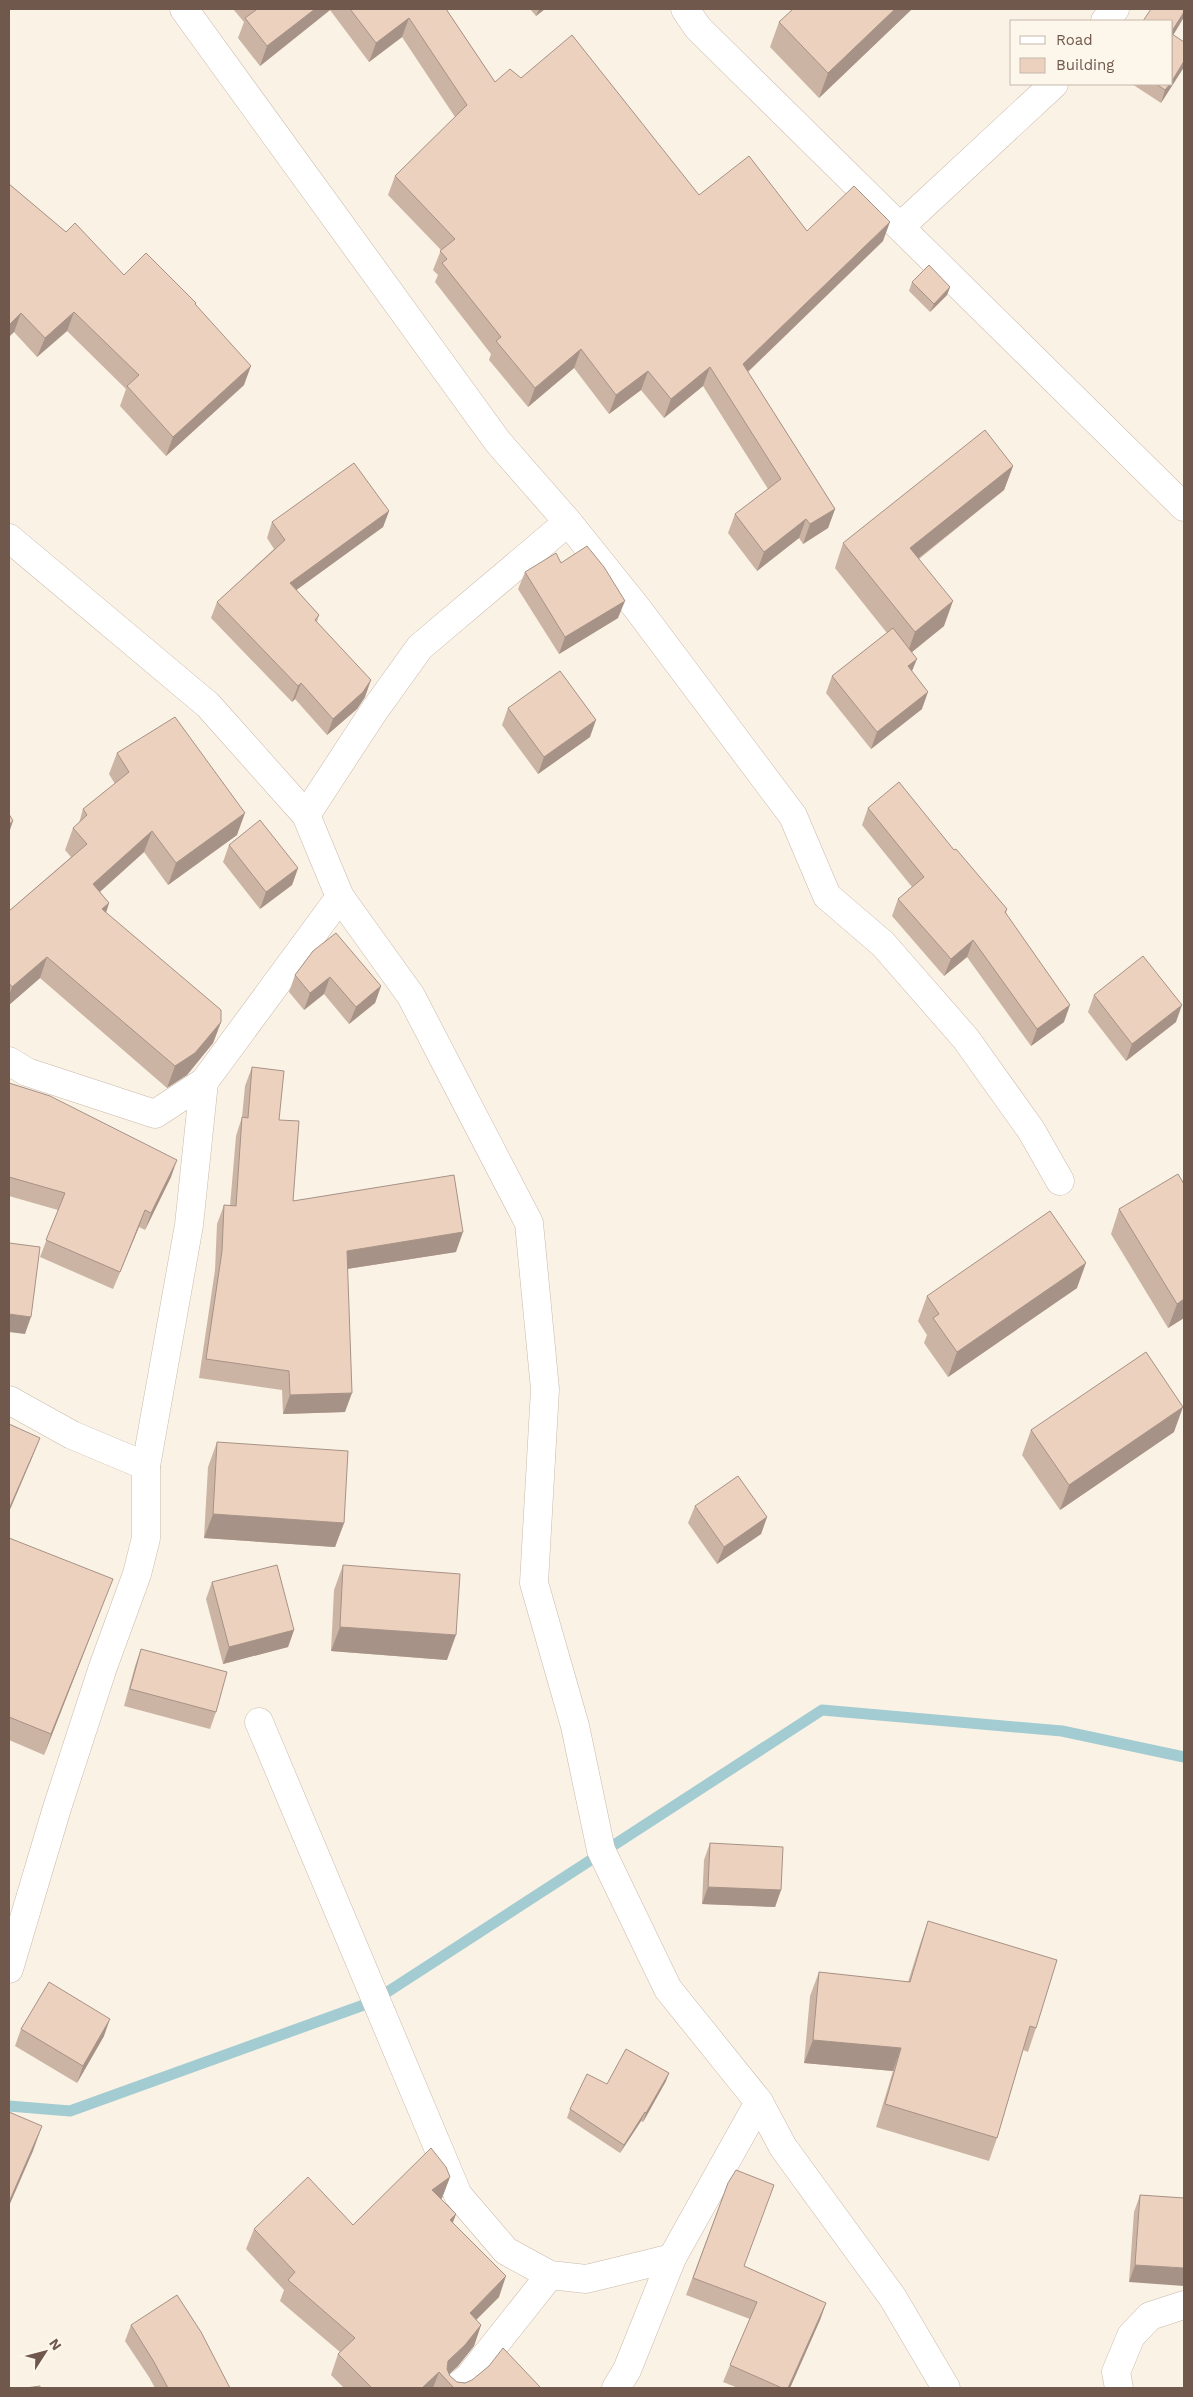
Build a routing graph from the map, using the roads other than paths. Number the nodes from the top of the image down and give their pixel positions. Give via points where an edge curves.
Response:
1 (184, 9) edge
2 (685, 9) edge
3 (1115, 9) edge
4 (1106, 20) edge
5 (1053, 85) edge
6 (900, 227) junction
7 (1184, 507) edge
8 (568, 522) junction
9 (9, 538) edge
10 (306, 815) junction
11 (340, 897) junction
12 (9, 1061) edge
13 (204, 1082) junction
14 (1060, 1181) dead end
15 (9, 1400) edge
16 (146, 1466) junction
17 (259, 1722) dead end
18 (9, 1969) edge
19 (759, 2102) junction
20 (672, 2258) junction
21 (550, 2275) junction
22 (1184, 2305) edge
23 (455, 2388) edge
24 (616, 2388) edge
25 (946, 2388) edge
26 (1119, 2388) edge

1 - 8 street via 498,442
2 - 6 street via 698,28
3 - 4 street
5 - 6 street
6 - 7 street
8 - 10 street via 420,647
8 - 14 street via 637,608 793,816 828,896 884,944 966,1039 1031,1130
9 - 10 street via 208,705
10 - 11 street
11 - 13 street
11 - 19 street via 411,996 530,1223 545,1389 534,1583 575,1726 601,1850 668,1989
12 - 13 street via 27,1072 155,1114
13 - 16 street via 189,1226
15 - 16 street via 72,1435
16 - 18 street via 146,1538 137,1574 60,1798
17 - 21 street via 458,2195 506,2251
19 - 20 street
19 - 25 street via 783,2147 893,2298
20 - 21 street via 586,2280
20 - 24 street via 627,2370
21 - 23 street via 469,2377
22 - 26 street via 1150,2316 1131,2336 1116,2372

